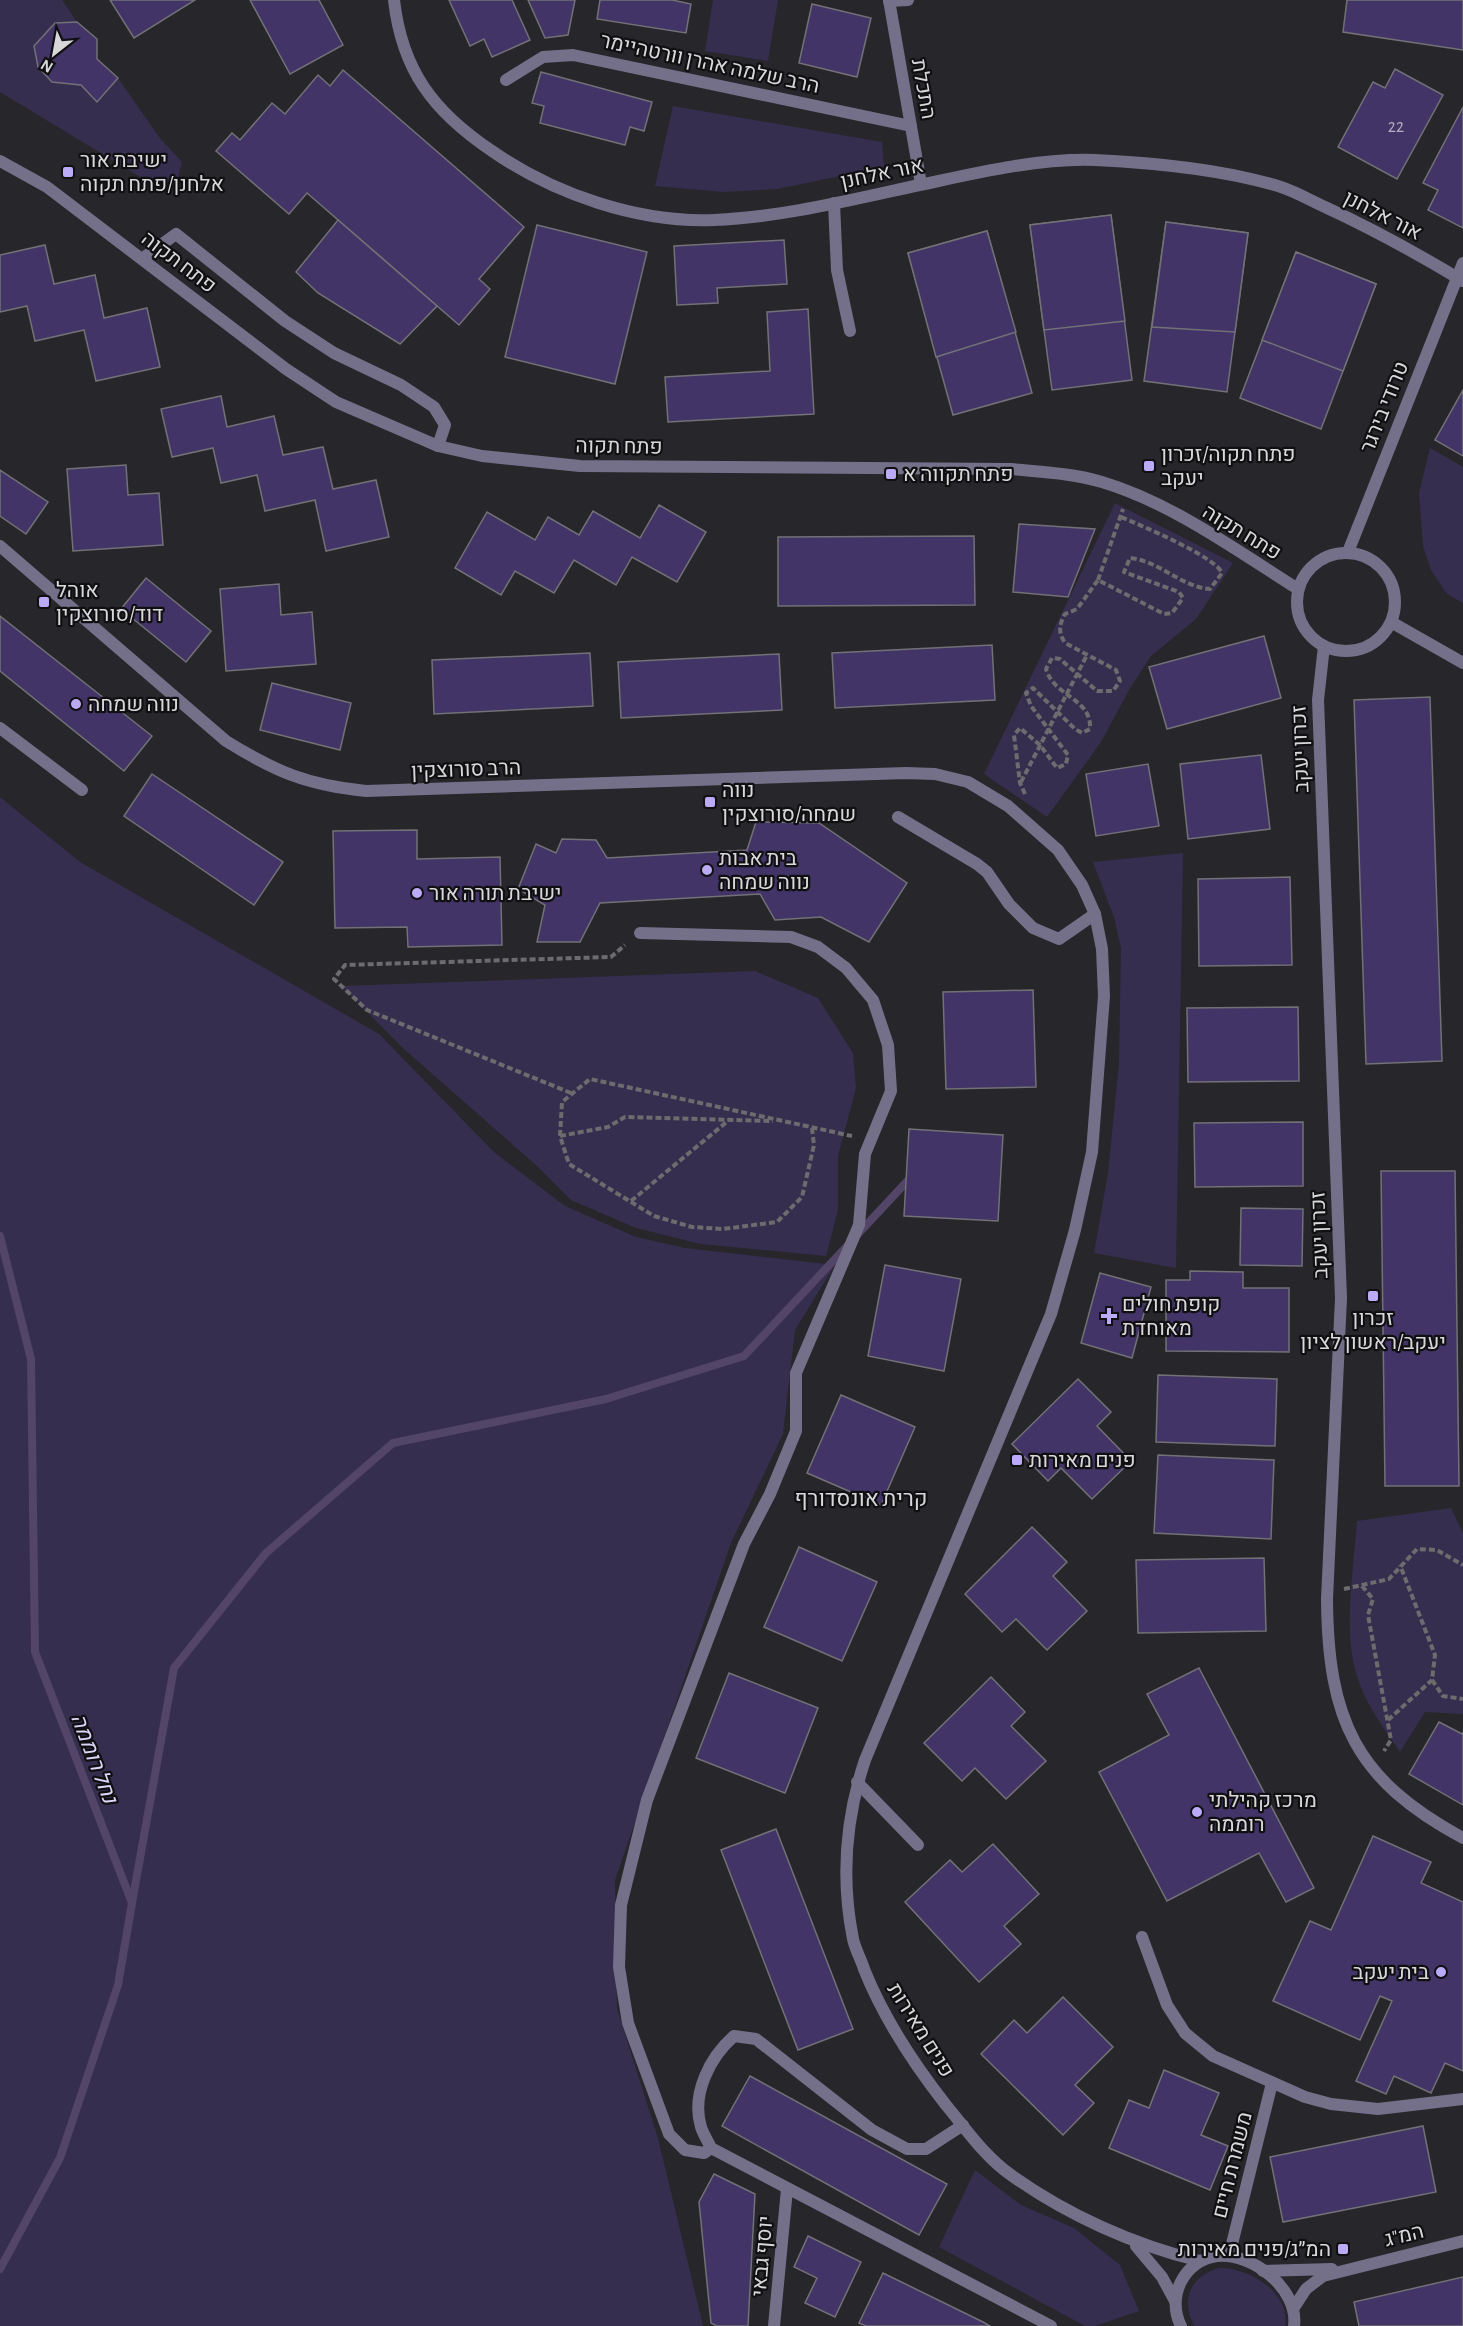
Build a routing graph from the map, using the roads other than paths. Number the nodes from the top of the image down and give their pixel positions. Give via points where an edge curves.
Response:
1 (394, 0) edge
2 (889, 0) edge
3 (908, 0) edge
4 (506, 80) dead end
5 (910, 126) junction
6 (0, 161) edge
7 (921, 184) junction
8 (834, 203) junction
9 (143, 258) junction
10 (1463, 263) edge
11 (1460, 279) edge
12 (850, 331) dead end
13 (438, 446) junction
14 (0, 546) edge
15 (1348, 552) junction
16 (1298, 589) junction
17 (1391, 622) junction
18 (1324, 646) junction
19 (1463, 663) edge
20 (0, 729) edge
21 (82, 790) dead end
22 (1008, 806) joint
23 (898, 817) dead end
24 (1095, 914) junction
25 (640, 933) road end
26 (857, 1782) junction
27 (1463, 1838) edge
28 (918, 1845) dead end
29 (1142, 1937) dead end
30 (1272, 2083) junction
31 (1463, 2099) edge
32 (963, 2125) junction
33 (711, 2148) junction
34 (787, 2189) junction
35 (1131, 2241) junction
36 (1463, 2241) edge
37 (1229, 2256) junction
38 (1200, 2261) junction
39 (1354, 2268) junction
40 (1262, 2271) junction
41 (1175, 2301) junction
42 (1293, 2309) junction
43 (774, 2326) edge
44 (1051, 2326) edge
45 (1181, 2326) edge
46 (1294, 2326) edge

1 - 8 street, אור אלחנן via 420,84 440,111 508,163 556,187 611,206 665,217 712,220 789,213
2 - 3 street, התכלת
2 - 5 street, התכלת
4 - 5 street, הרב שלמה אהרן וורטהיימר via 543,57 573,55
5 - 7 street, התכלת
6 - 9 street, פתח תקוה via 47,188
7 - 8 street, אור אלחנן
7 - 11 street, אור אלחנן via 982,171 1092,160 1163,165 1232,176 1281,187 1373,229
8 - 12 street via 837,270
9 - 13 street, פתח תקוה via 286,369 336,402
9 - 13 street via 176,234 285,321 334,353 401,385 434,407 445,425
10 - 11 street, טרודי בירגר
11 - 15 street, טרודי בירגר
13 - 16 street, פתח תקוה via 482,456 580,466 1056,473 1128,491 1194,525
14 - 22 street, הרב סורוצקין via 226,741 265,765 329,787 423,790 906,773 936,774 968,782
15 - 16 street via 1316,561
15 - 17 street via 1371,560 1388,576 1396,606
16 - 18 street via 1296,606 1300,622
17 - 18 street via 1370,645 1338,651
17 - 19 street
18 - 27 street, זכרון יעקב via 1318,700 1341,1298 1327,1641 1344,1721 1357,1750 1379,1779 1407,1803
20 - 21 street
22 - 24 street, פנים מאירות via 1058,850 1082,885
23 - 24 street via 987,872 1009,904 1033,928 1059,939
24 - 26 street, פנים מאירות via 1102,948 1104,996 1092,1152 1075,1230 1038,1347
25 - 33 street via 792,938 818,947 846,968 873,1000 888,1045 891,1091 865,1154 860,1225 796,1373 796,1431 744,1544 647,1800 621,1905 619,1967 628,2023 669,2134 685,2150 704,2153
26 - 28 street
26 - 32 street, פנים מאירות via 847,1840 853,1941 883,2012 915,2066
29 - 30 street via 1167,2005 1185,2033 1213,2056
30 - 31 street via 1331,2104 1378,2109
30 - 37 street, משמרת חיים
32 - 33 street via 926,2149 907,2149 872,2130 756,2039 734,2036 720,2049 697,2098 701,2127
32 - 35 street, פנים מאירות via 984,2152 1010,2175
33 - 34 street
34 - 43 street, יוסף גבאי
34 - 44 street
35 - 38 street, פנים מאירות
35 - 41 street, פנים מאירות via 1147,2257
36 - 39 street, המ"ג
37 - 38 street
37 - 40 street
38 - 41 street via 1178,2285
39 - 40 street, המ"ג
39 - 42 street, המ"ג via 1314,2282
40 - 42 street via 1283,2286
41 - 45 street, פנים מאירות
42 - 46 street

